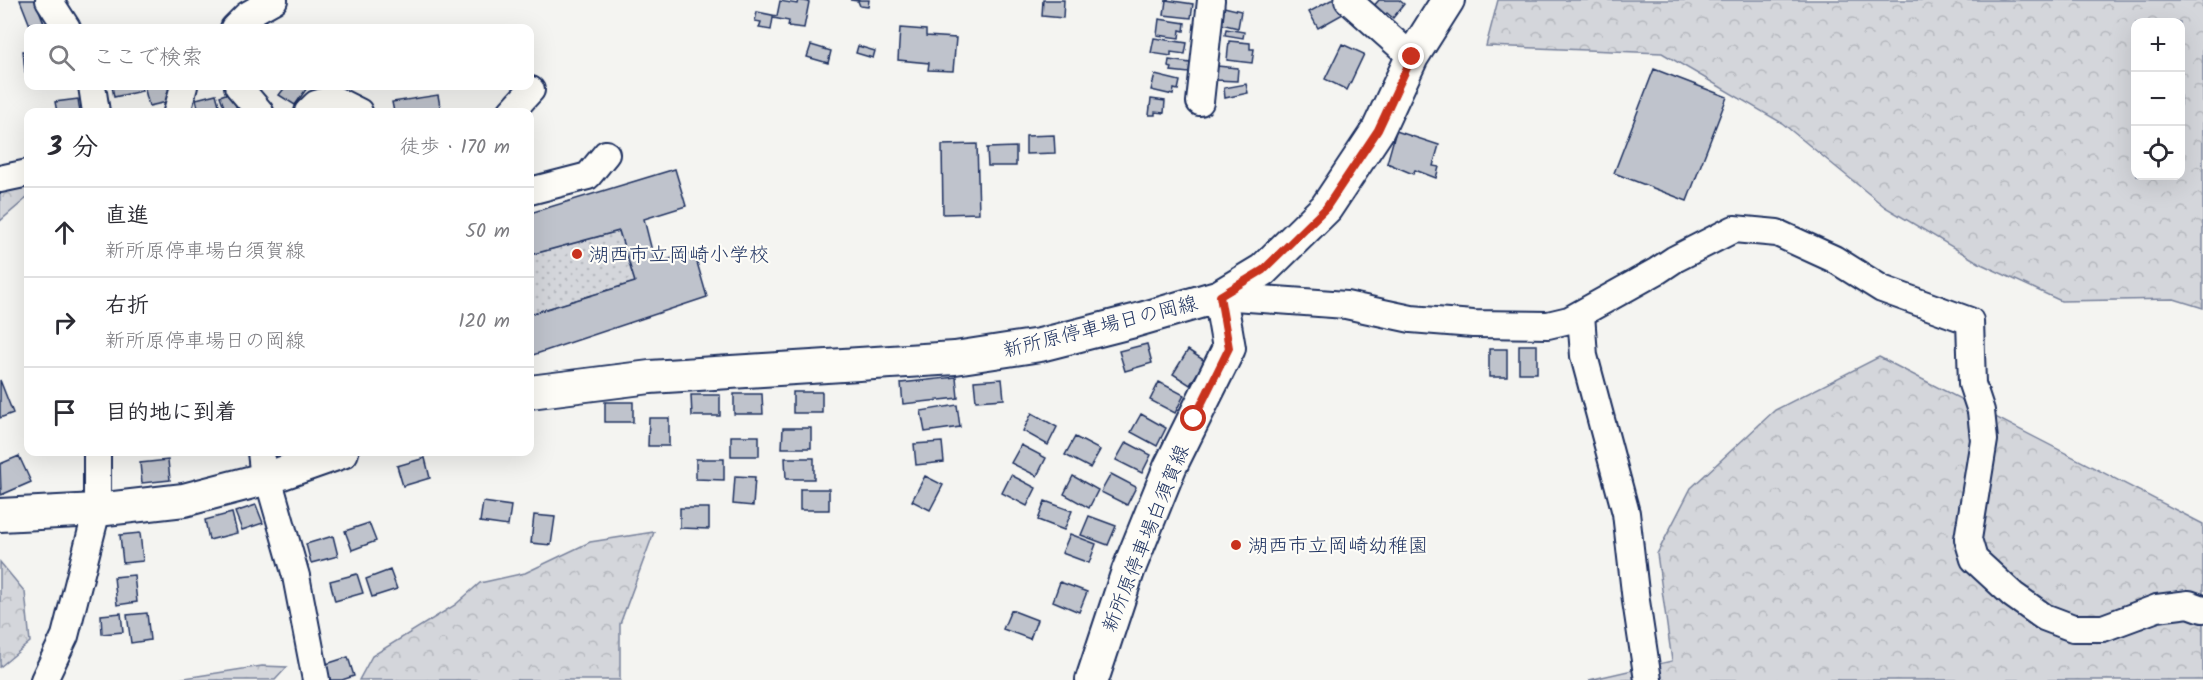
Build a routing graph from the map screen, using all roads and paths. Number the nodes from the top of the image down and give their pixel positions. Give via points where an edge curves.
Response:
1 (49, 0) edge
2 (274, 0) edge
3 (1210, 0) edge
4 (1348, 0) edge
5 (1448, 0) edge
6 (238, 15) edge
7 (64, 24) edge
8 (1412, 57) junction
9 (93, 90) edge
10 (183, 90) edge
11 (241, 90) edge
12 (531, 90) dead end
13 (1200, 102) dead end
14 (95, 108) edge
15 (178, 108) edge
16 (257, 108) edge
17 (312, 108) edge
18 (351, 108) edge
19 (515, 108) edge
20 (606, 154) dead end
21 (24, 174) edge
22 (0, 180) edge
23 (534, 190) edge
24 (1220, 296) junction
25 (1581, 314) junction
26 (534, 392) edge
27 (97, 456) edge
28 (324, 456) edge
29 (265, 469) edge
30 (97, 510) junction
31 (0, 515) edge
32 (2203, 609) edge
33 (1093, 678) edge
34 (44, 680) edge
35 (316, 680) edge
36 (1648, 680) edge

1 - 7 street
2 - 6 street
3 - 13 street
4 - 8 street
5 - 8 main road, 新所原停車場日の岡線
8 - 24 main road, 新所原停車場日の岡線 via 1378,130 1326,208 1263,270
9 - 14 street
10 - 15 street
11 - 16 street
12 - 19 street
17 - 18 street via 333,99
20 - 23 street via 588,176
21 - 22 street
24 - 25 street via 1346,305 1411,319 1473,324 1548,325
24 - 26 main road, 新所原停車場日の岡線 via 1040,345 955,358 651,377
24 - 33 main road, 新所原停車場白須賀線 via 1229,348 1170,467 1128,570
25 - 32 street via 1734,229 1777,233 1834,259 1882,289 1970,321 1972,384 1981,411 1984,440 1968,539 1974,559 2044,617 2073,628 2103,628 2157,608 2189,604
25 - 36 street via 1584,356 1626,513
27 - 30 street
28 - 29 main road
29 - 30 main road via 184,501
29 - 35 street via 296,576
30 - 31 main road
30 - 34 street via 65,636

